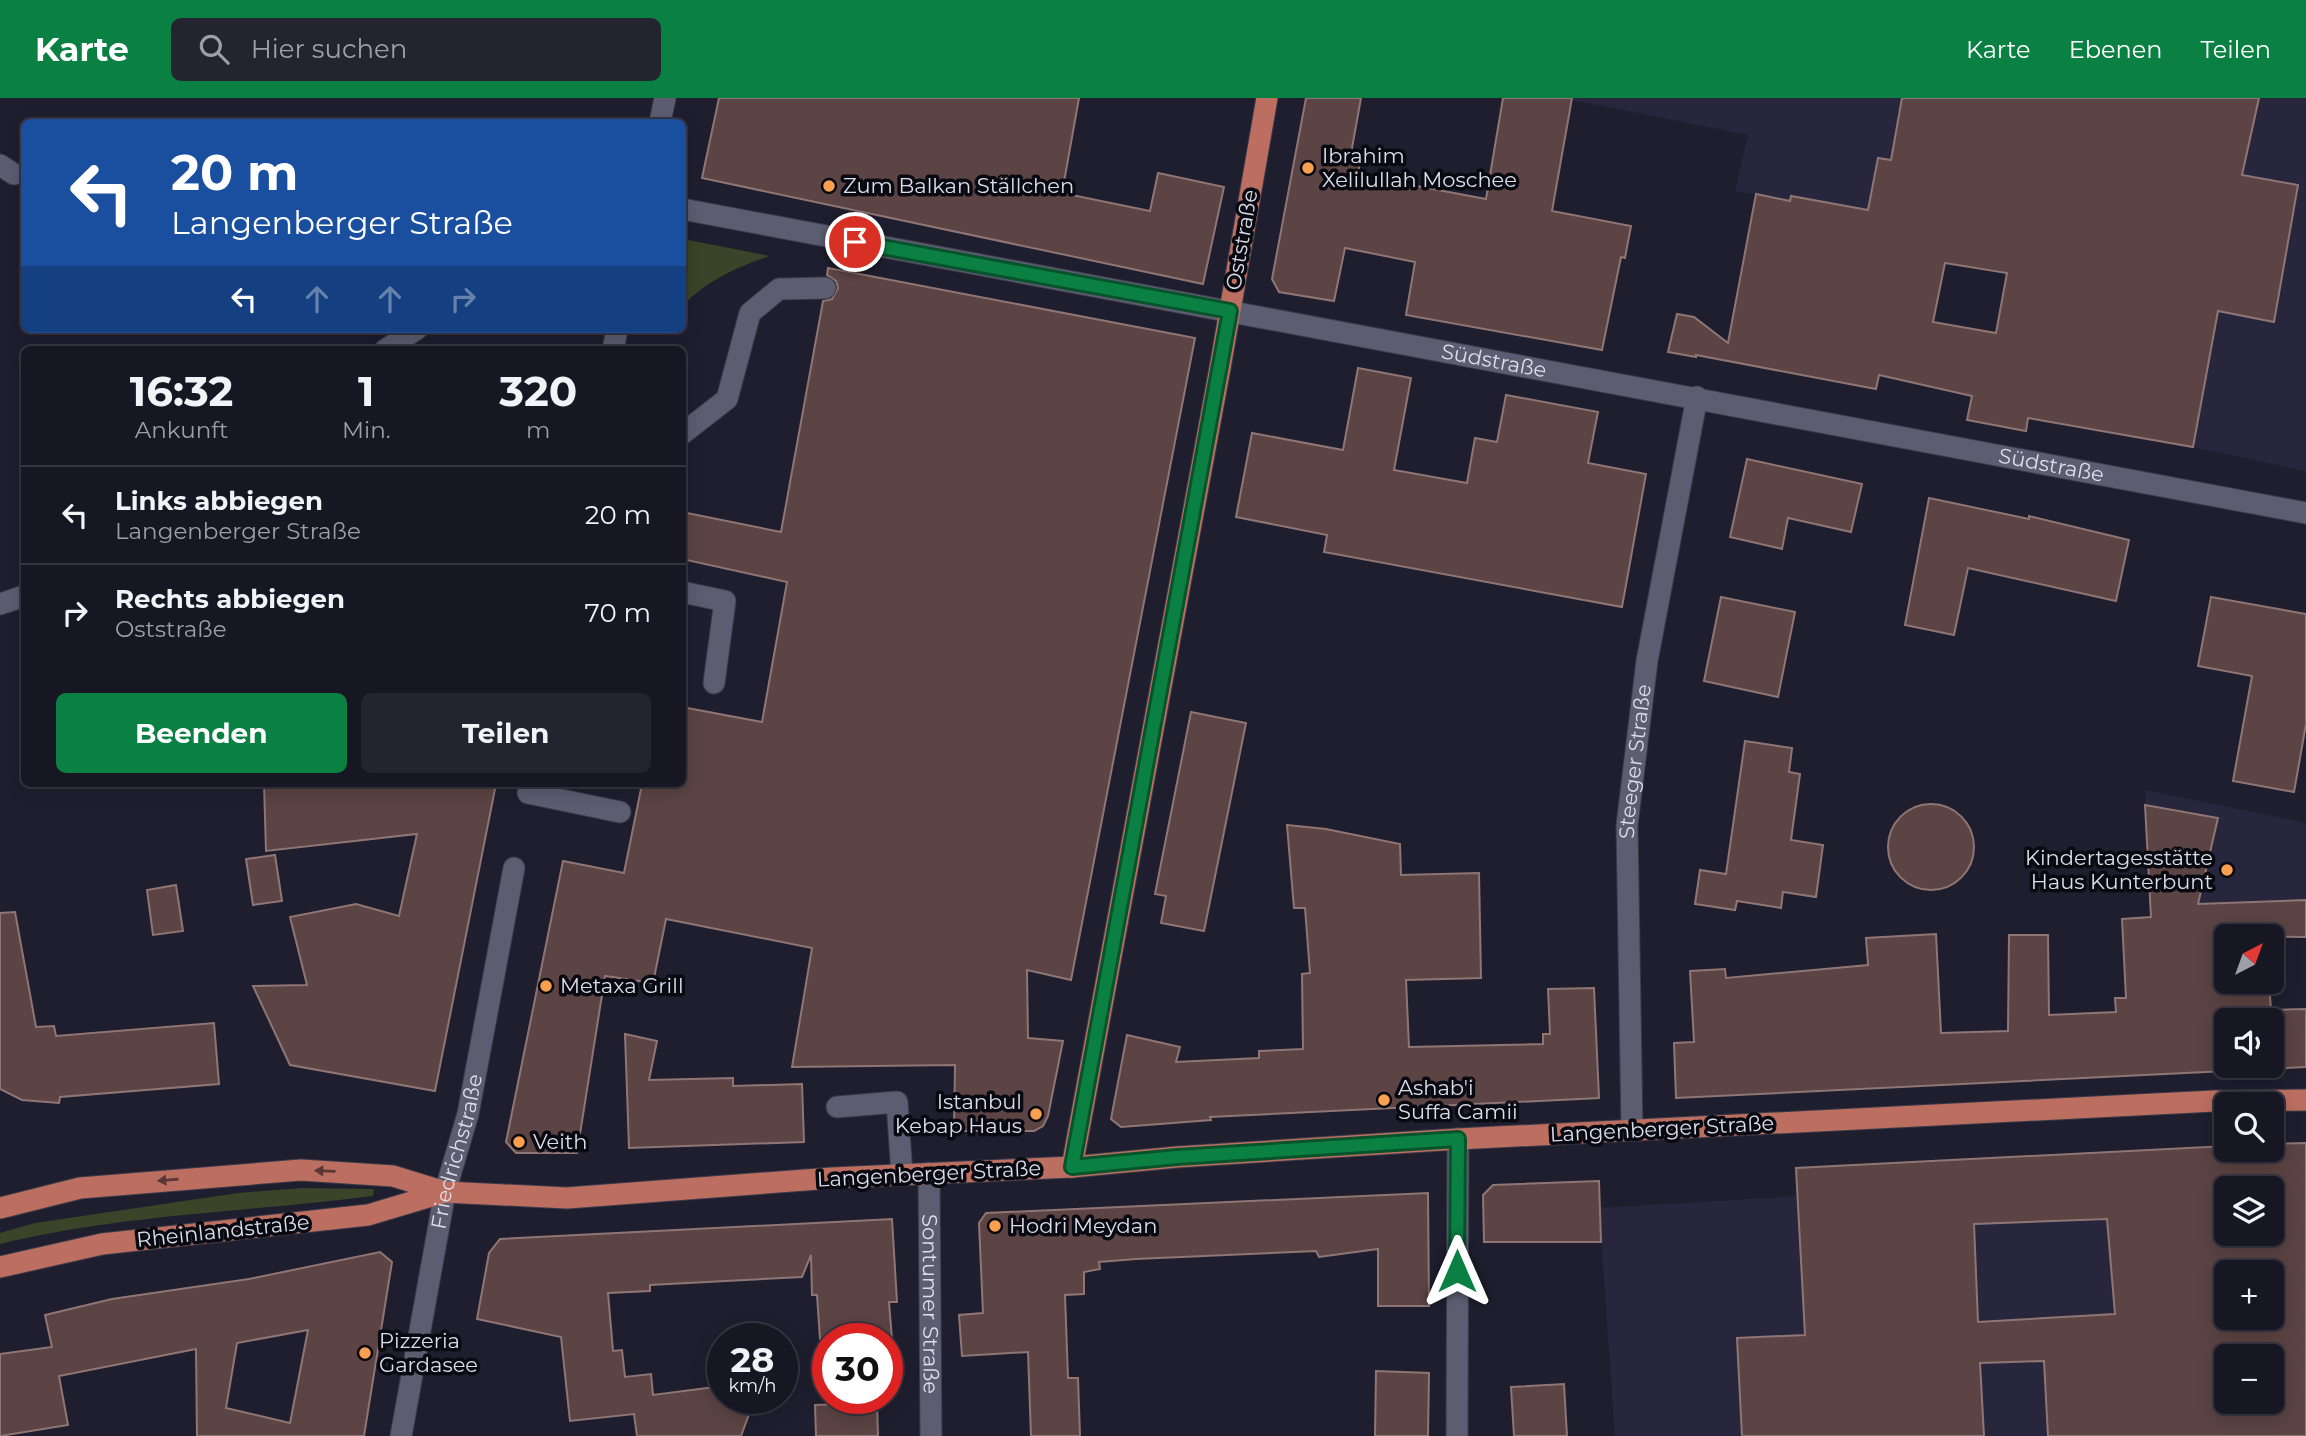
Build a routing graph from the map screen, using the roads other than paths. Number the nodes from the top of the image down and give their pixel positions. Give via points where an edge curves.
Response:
1 (665, 98) edge
2 (1267, 98) edge
3 (661, 119) edge
4 (686, 210) edge
5 (825, 288) dead end
6 (1230, 311) junction
7 (411, 333) edge
8 (391, 346) edge
9 (1697, 397) junction
10 (686, 431) edge
11 (2306, 513) edge
12 (686, 593) edge
13 (21, 597) edge
14 (0, 604) edge
15 (713, 683) dead end
16 (528, 793) dead end
17 (620, 812) dead end
18 (514, 868) dead end
19 (2306, 1100) edge
20 (837, 1107) dead end
21 (1632, 1130) junction
22 (1458, 1139) junction
23 (1072, 1167) junction
24 (929, 1173) junction
25 (902, 1175) junction
26 (445, 1192) junction
27 (0, 1208) edge
28 (0, 1267) edge
29 (401, 1436) edge
30 (931, 1436) edge
31 (1457, 1436) edge

1 - 3 street
2 - 6 main road, Oststraße
4 - 6 street, Südstraße
5 - 10 street via 779,289 750,313 727,399
6 - 9 street, Südstraße
6 - 23 main road, Oststraße
7 - 8 street
9 - 11 street, Südstraße
9 - 21 street, Steeger Straße via 1647,661 1627,825
12 - 15 street via 725,601
13 - 14 street
16 - 17 street
18 - 26 street, Friedrichstraße via 468,1114
19 - 21 main road, Langenberger Straße
20 - 25 street via 897,1102
21 - 22 main road, Langenberger Straße
22 - 23 main road, Langenberger Straße
22 - 31 street
23 - 24 main road, Langenberger Straße
24 - 25 main road, Langenberger Straße
24 - 30 street, Sontumer Straße
25 - 26 main road, Langenberger Straße via 567,1198
26 -> 27 main road, Langenberger Straße via 393,1176 301,1170 80,1188
26 - 28 main road, Rheinlandstraße via 368,1215 102,1244
26 - 29 street, Friedrichstraße

